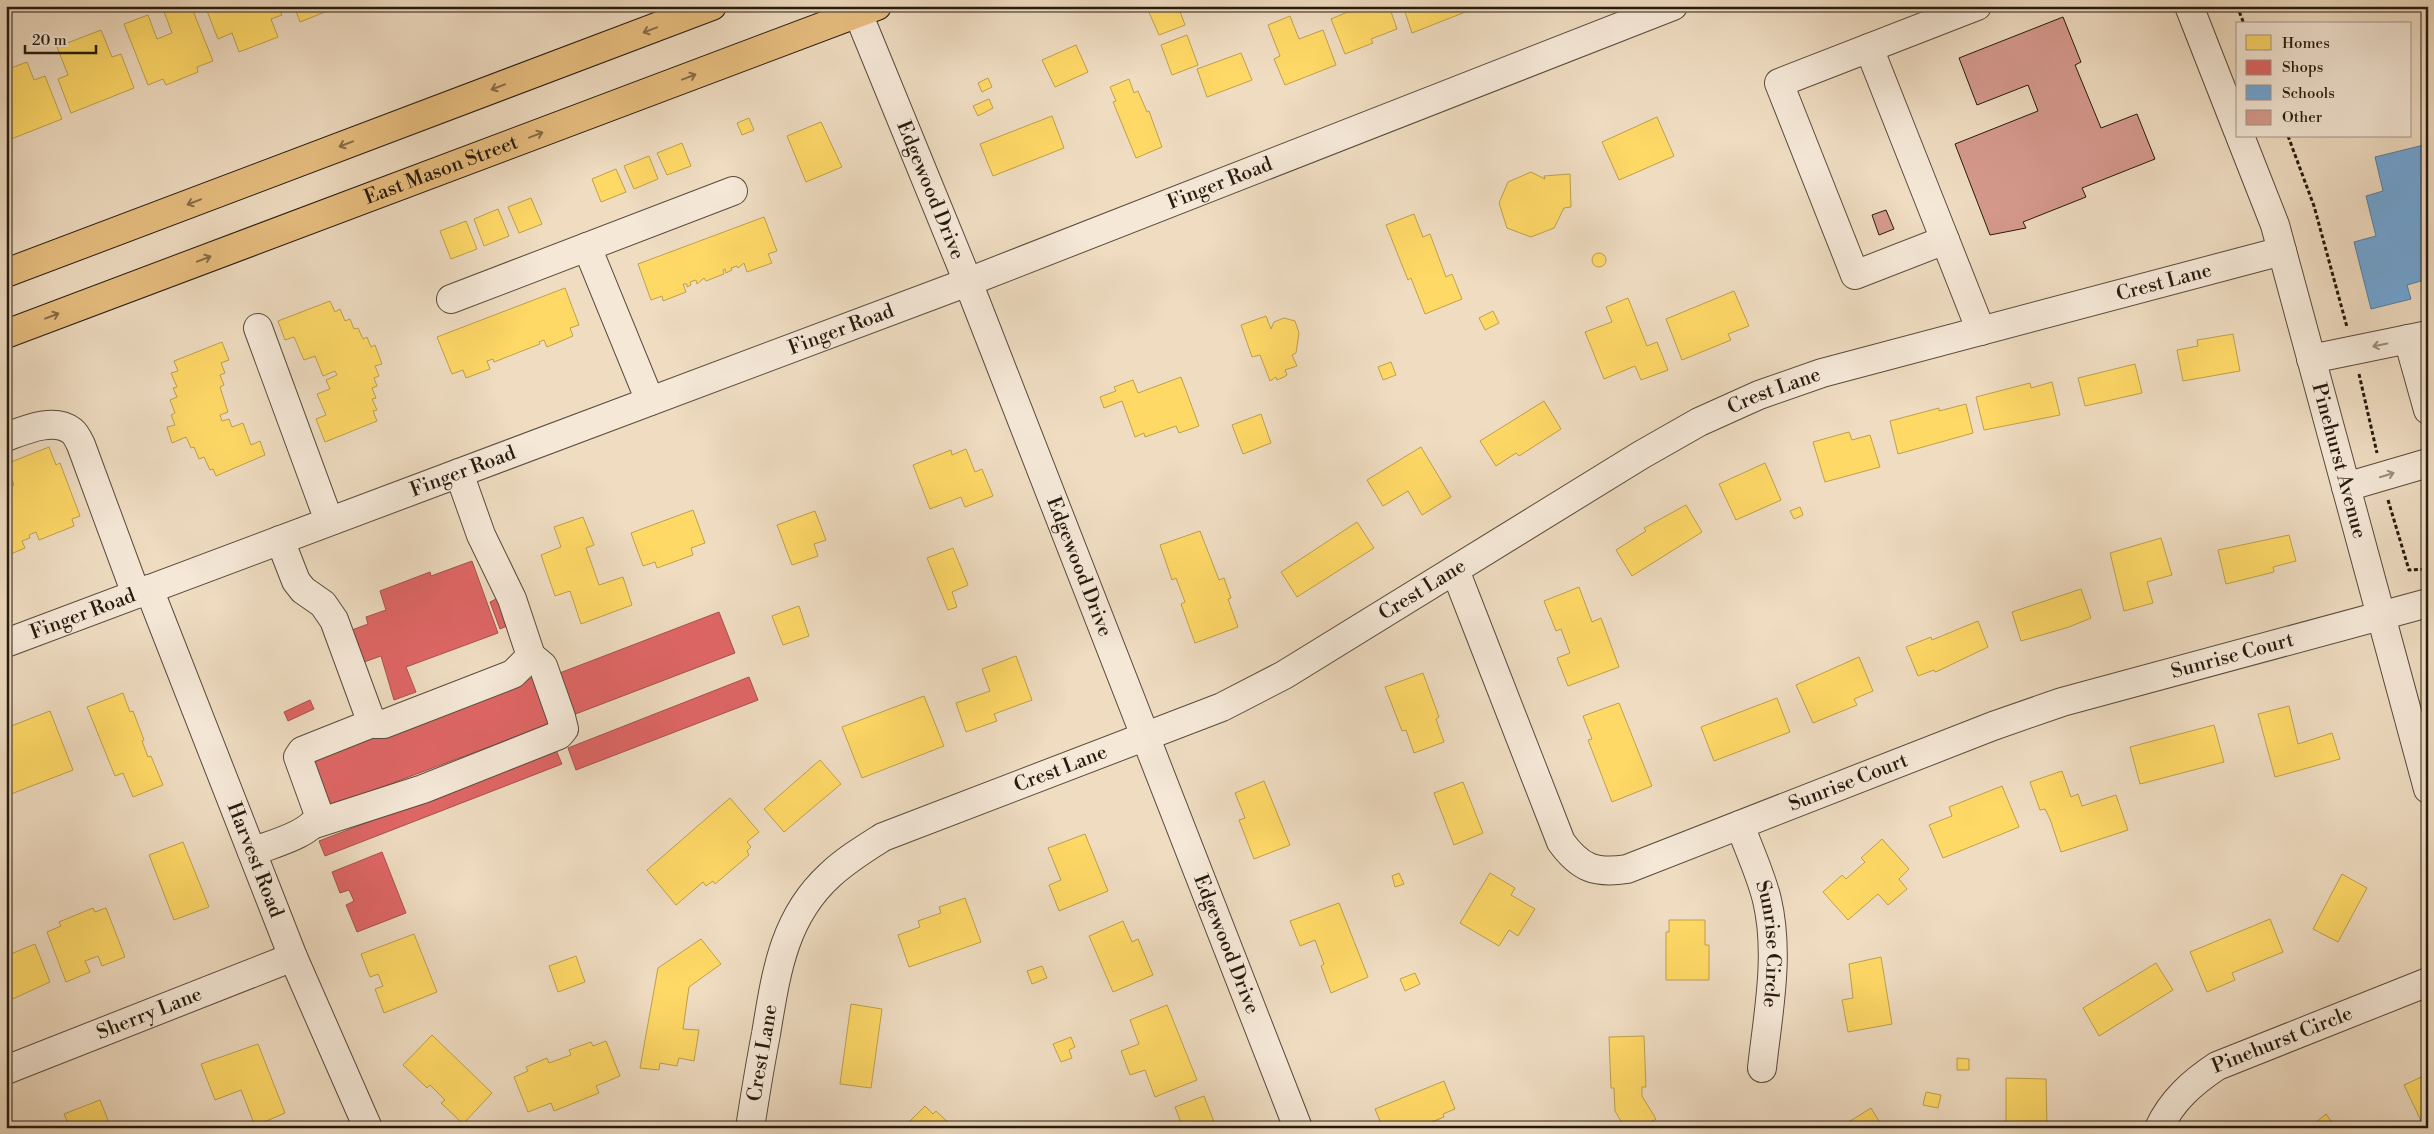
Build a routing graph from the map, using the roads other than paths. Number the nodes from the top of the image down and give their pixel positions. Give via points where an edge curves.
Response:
1 (712, 6) edge
2 (1673, 6) edge
3 (1977, 6) edge
4 (2189, 6) edge
5 (864, 9) edge
6 (1868, 48) junction
7 (2236, 126) edge
8 (2241, 138) edge
9 (733, 191) dead end
10 (1945, 240) junction
11 (587, 247) junction
12 (2282, 251) junction
13 (6, 273) edge
14 (968, 282) junction
15 (451, 299) dead end
16 (258, 328) dead end
17 (1981, 331) junction
18 (6, 334) edge
19 (2418, 337) edge
20 (2311, 359) junction
21 (650, 401) junction
22 (2428, 410) edge
23 (6, 437) edge
24 (2428, 463) edge
25 (459, 473) junction
26 (2346, 488) junction
27 (329, 521) junction
28 (280, 540) junction
29 (1455, 570) junction
30 (142, 592) junction
31 (2428, 603) edge
32 (2380, 616) junction
33 (6, 643) edge
34 (531, 656) junction
35 (375, 722) junction
36 (1146, 738) junction
37 (2428, 789) edge
38 (316, 824) junction
39 (1740, 825) junction
40 (252, 852) junction
41 (293, 957) junction
42 (2428, 982) edge
43 (1762, 1068) dead end
44 (6, 1070) edge
45 (368, 1128) edge
46 (750, 1128) edge
47 (1298, 1128) edge
48 (2159, 1128) edge

1 -> 13 main road
2 - 14 street, Finger Road
3 - 6 street
4 - 7 street
5 - 14 street, Edgewood Drive
18 -> 5 main road, East Mason Street
6 - 10 street
6 - 10 street via 1779,83 1855,276
8 - 12 street, Pinehurst Avenue
9 - 11 street
10 - 17 street
11 - 15 street
11 - 21 street
12 - 17 street, Crest Lane
12 - 20 street, Pinehurst Avenue
14 - 21 street, Finger Road
14 - 36 street, Edgewood Drive
16 - 27 street
17 - 29 street, Crest Lane via 1822,373 1759,395 1641,455
19 -> 20 street
19 - 22 street
20 - 26 street, Pinehurst Avenue
21 - 25 street, Finger Road
23 - 30 street, Harvest Road via 30,428 57,424 72,432 81,445
26 -> 24 street
25 - 27 street, Finger Road
25 - 34 street via 481,535 512,599
26 - 32 street, Pinehurst Avenue
27 - 28 street, Finger Road
28 - 30 street, Finger Road
28 - 35 street via 296,581 323,604 334,620 359,693
29 - 36 street, Crest Lane via 1284,675 1222,707
29 - 39 street, Sunrise Court via 1561,842 1570,855 1579,863 1598,870 1619,870
30 - 33 street, Finger Road
30 - 40 street, Harvest Road
31 - 32 street, Sunrise Court
32 - 37 street, Pinehurst Avenue
32 - 39 street, Sunrise Court via 2062,702
34 - 35 street via 513,674 384,724
34 - 38 street via 543,666 558,708 564,729 559,735 423,789
35 - 38 street via 302,751 298,757 319,815
36 - 46 street, Crest Lane via 883,837 829,876 792,926 777,966
36 - 47 street, Edgewood Drive
38 - 40 street
39 - 43 street, Sunrise Circle via 1765,894 1773,935
40 - 41 street, Harvest Road
41 - 44 street, Sherry Lane
41 - 45 street, Harvest Road
42 - 48 street, Pinehurst Circle via 2218,1066 2196,1080 2176,1100

